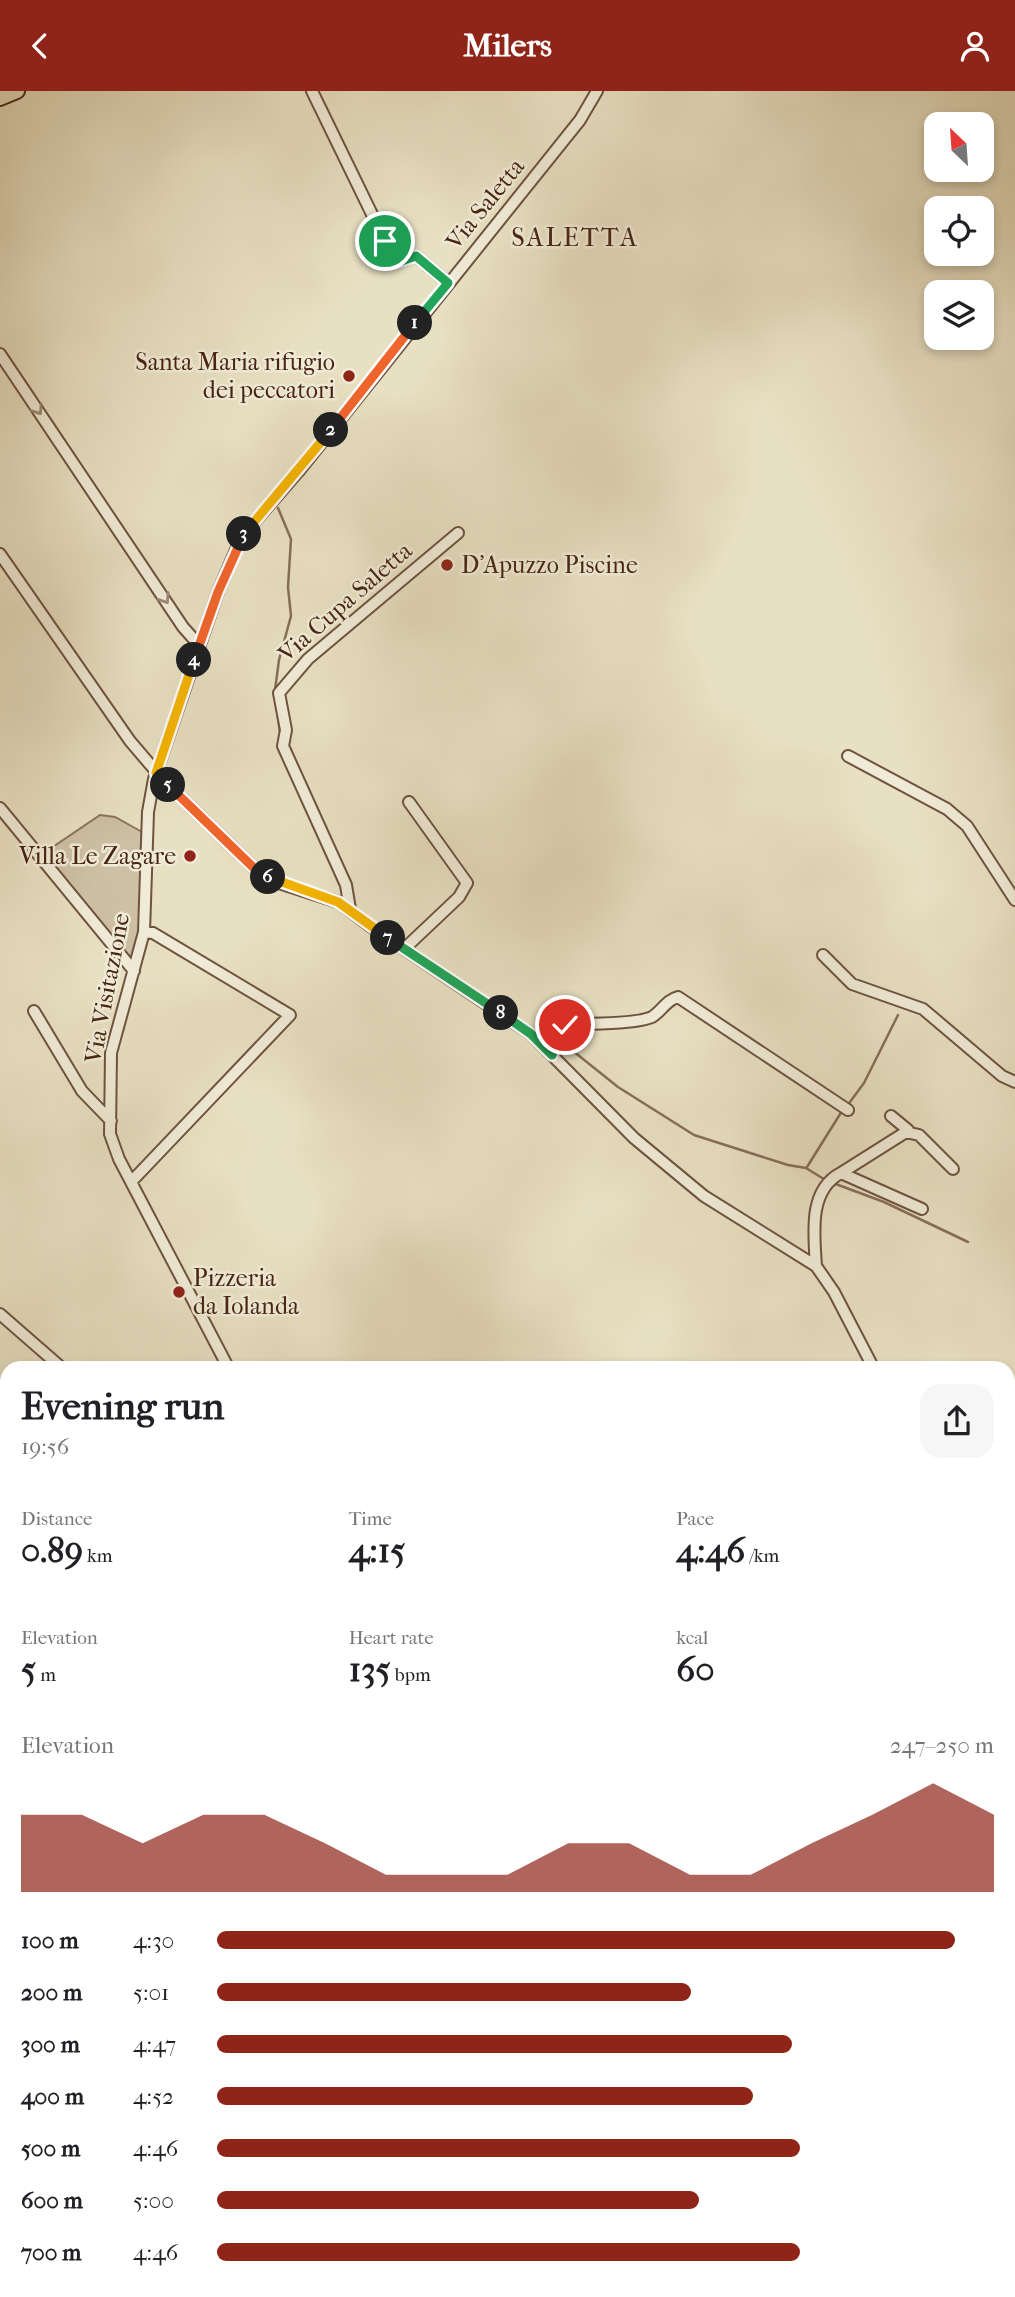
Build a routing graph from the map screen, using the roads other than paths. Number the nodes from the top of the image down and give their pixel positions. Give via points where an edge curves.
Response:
1 (17, 91) edge
2 (312, 91) edge
3 (597, 91) edge
4 (0, 98) edge
5 (448, 283) junction
6 (0, 353) edge
7 (458, 533) dead end
8 (0, 554) edge
9 (199, 645) junction
10 (848, 756) dead end
11 (156, 773) junction
12 (409, 802) dead end
13 (0, 808) edge
14 (1015, 900) edge
15 (350, 909) junction
16 (144, 932) junction
17 (408, 944) junction
18 (822, 955) dead end
19 (134, 971) junction
20 (34, 1011) dead end
21 (553, 1046) junction
22 (1015, 1082) edge
23 (848, 1110) dead end
24 (891, 1116) dead end
25 (111, 1121) junction
26 (906, 1132) junction
27 (953, 1169) dead end
28 (841, 1173) junction
29 (131, 1182) junction
30 (922, 1209) dead end
31 (816, 1266) junction
32 (0, 1314) edge
33 (54, 1361) edge
34 (225, 1361) edge
35 (870, 1361) edge

1 - 4 main road
2 - 5 street via 398,262 416,256
3 - 5 street, Via Saletta via 580,120
5 - 9 street, Via Saletta via 298,472 248,527
6 -> 9 street
7 - 15 street, Via Cupa Saletta via 308,659 279,693 284,745 346,885
8 - 11 street
9 - 11 street, Via Saletta
10 - 14 street via 947,809 967,826
11 - 15 street via 257,871
11 - 16 street, Via Visitazione via 148,812
12 - 17 street via 467,883 459,897
13 - 19 street
15 - 17 street
16 - 19 street, Via Visitazione
16 - 29 street via 153,933 290,1015
17 - 21 street
18 - 22 street via 852,984 923,1009
19 - 25 street, Via Visitazione via 111,1053
20 - 25 street via 82,1091
21 - 23 street via 547,1025 551,1021 565,1025 651,1017 678,997
21 - 31 street via 634,1138 704,1196
24 - 26 street
25 - 29 street, Via Visitazione via 110,1134
26 - 27 street via 919,1135
26 - 28 street
28 - 30 street
28 - 31 street via 828,1181 819,1197
29 - 34 street, Via Visitazione
31 - 35 street
32 - 33 street

